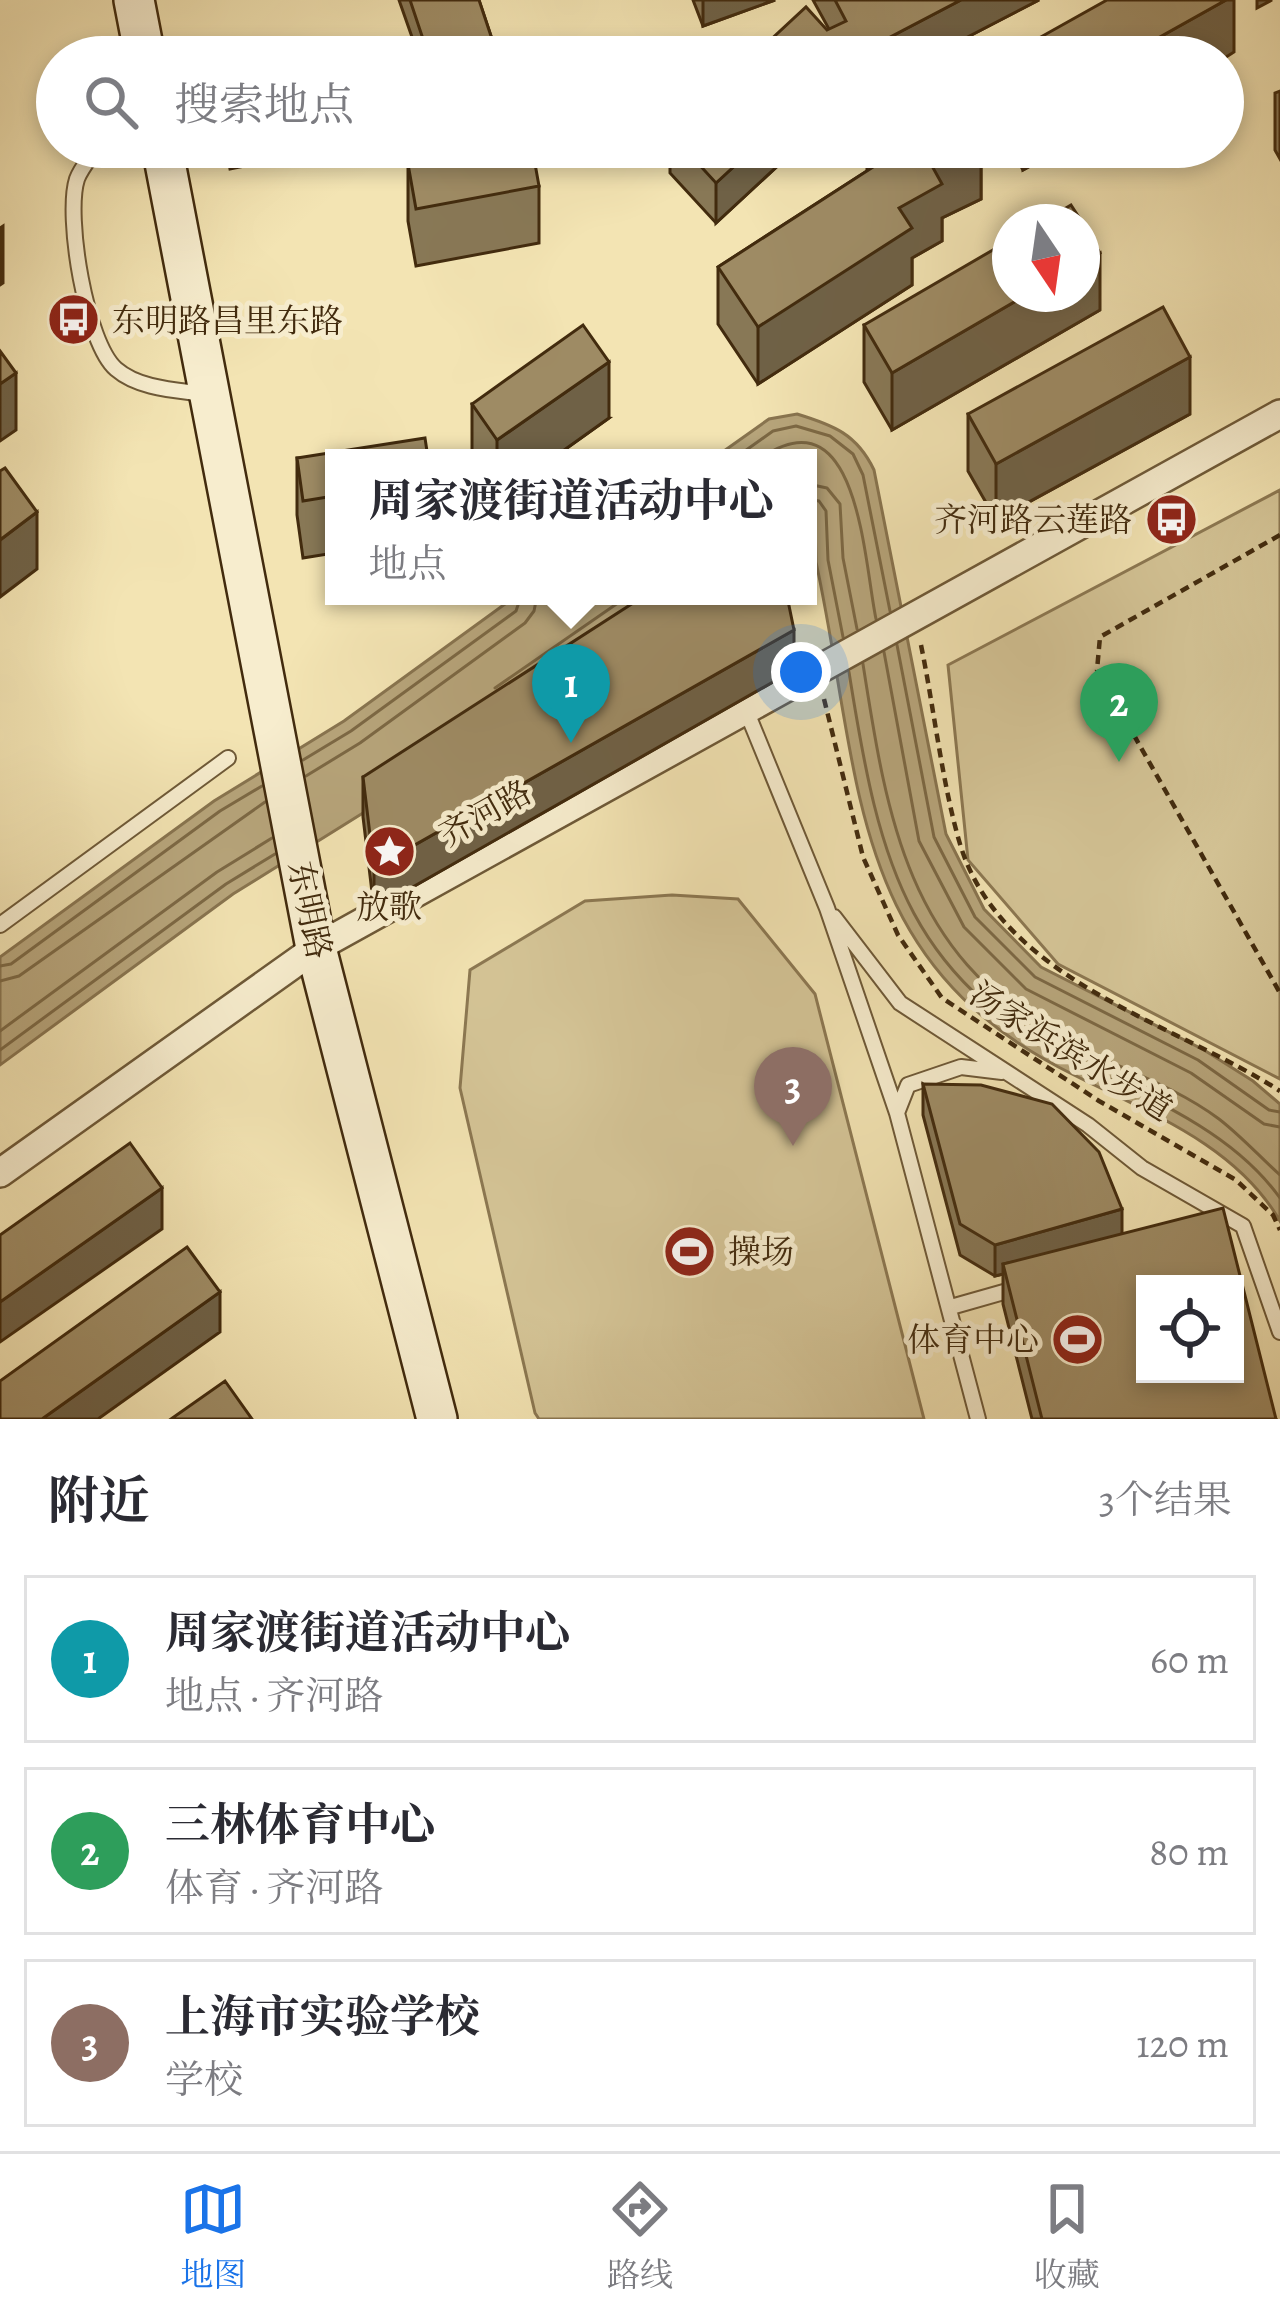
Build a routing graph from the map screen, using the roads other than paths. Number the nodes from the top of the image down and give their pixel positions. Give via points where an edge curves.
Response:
1 (83, 168) edge
2 (166, 168) edge
3 (209, 395) junction
4 (1280, 414) edge
5 (746, 710) junction
6 (228, 758) dead end
7 (827, 908) junction
8 (0, 925) edge
9 (316, 948) junction
10 (1004, 1072) junction
11 (897, 1113) junction
12 (0, 1173) edge
13 (1243, 1226) junction
14 (1221, 1231) edge
15 (1041, 1282) edge
16 (951, 1307) junction
17 (1280, 1332) edge
18 (437, 1419) edge
19 (978, 1419) edge

1 - 3 lane via 74,212 97,344 116,369 148,385
2 - 3 main road, 东明路
3 - 9 main road, 东明路
4 - 5 street, 齐河路
5 - 7 lane
5 - 9 street, 齐河路
6 - 8 lane
7 - 10 lane via 900,1003
7 - 11 lane
9 - 12 street, 齐河路
9 - 18 main road, 东明路
10 - 11 lane via 961,1067 908,1085
10 - 13 lane
11 - 16 lane
13 - 14 lane
13 - 17 lane
15 - 16 lane
16 - 19 lane

